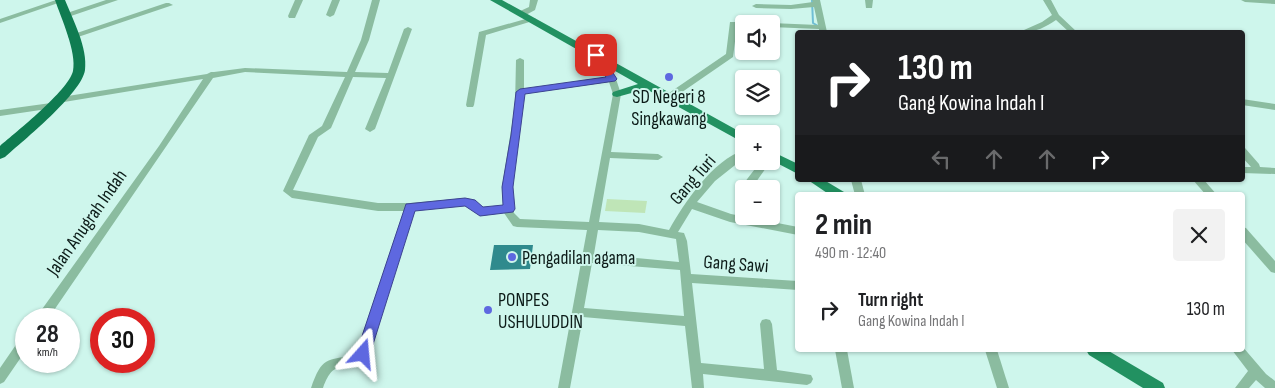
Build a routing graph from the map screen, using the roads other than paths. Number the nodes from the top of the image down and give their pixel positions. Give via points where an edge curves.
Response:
1 (114, 0) edge
2 (299, 0) edge
3 (336, 0) edge
4 (376, 0) edge
5 (495, 0) edge
6 (534, 0) edge
7 (1047, 0) edge
8 (1245, 0) edge
9 (60, 1) edge
10 (816, 2) edge
11 (1275, 2) edge
12 (168, 5) dead end
13 (756, 6) dead end
14 (526, 14) junction
15 (65, 15) junction
16 (292, 16) dead end
17 (330, 16) dead end
18 (1056, 16) junction
19 (0, 21) edge
20 (735, 24) edge
21 (780, 25) edge
22 (820, 27) edge
23 (408, 29) dead end
24 (1032, 30) edge
25 (1071, 30) edge
26 (72, 36) junction
27 (596, 55) junction
28 (520, 60) dead end
29 (211, 74) junction
30 (348, 75) junction
31 (390, 76) junction
32 (612, 79) junction
33 (646, 84) junction
34 (520, 92) junction
35 (617, 94) junction
36 (669, 97) junction
37 (1245, 102) edge
38 (55, 103) junction
39 (470, 105) dead end
40 (1275, 107) edge
41 (0, 113) edge
42 (370, 129) dead end
43 (735, 134) edge
44 (1245, 153) edge
45 (0, 154) edge
46 (606, 155) junction
47 (658, 157) dead end
48 (735, 159) edge
49 (780, 160) edge
50 (1256, 166) dead end
51 (795, 168) edge
52 (1245, 170) edge
53 (1275, 171) edge
54 (817, 182) edge
55 (1200, 182) edge
56 (834, 192) edge
57 (1209, 192) edge
58 (690, 204) junction
59 (410, 207) junction
60 (509, 209) junction
61 (593, 226) junction
62 (795, 230) edge
63 (672, 233) junction
64 (1245, 235) edge
65 (588, 258) junction
66 (680, 266) dead end
67 (1275, 270) edge
68 (687, 278) junction
69 (795, 286) edge
70 (49, 308) edge
71 (578, 312) junction
72 (691, 322) junction
73 (766, 324) dead end
74 (841, 352) edge
75 (992, 352) edge
76 (1097, 352) edge
77 (1240, 352) edge
78 (15, 356) edge
79 (695, 368) junction
80 (1256, 370) junction
81 (771, 375) junction
82 (0, 378) edge
83 (807, 379) dead end
84 (317, 388) edge
85 (564, 388) edge
86 (698, 388) edge
87 (848, 388) edge
88 (1003, 388) edge
89 (1157, 388) edge
90 (1241, 388) edge
91 (1274, 388) edge

1 - 15 street
2 - 16 street
3 - 17 street
4 - 30 street via 365,40
5 - 14 main road
6 - 14 street
7 - 18 street
8 - 11 street
9 - 15 highway
9 - 19 street
10 - 13 street via 791,7
10 - 22 street
12 - 26 street
14 - 27 main road
14 - 39 street via 482,34
15 - 26 highway
18 - 24 street
18 - 25 street
20 - 36 street via 730,55
21 - 22 street
23 - 31 street
26 - 38 highway via 79,73
27 - 32 street
27 - 33 main road
28 - 34 street
29 - 30 street via 245,70
29 - 38 street
29 - 70 street, Jalan Anugrah Indah
30 - 31 street
30 - 59 street via 326,128 314,135 288,191 378,207
31 - 42 street
32 - 34 street
32 - 35 street
33 - 35 main road
33 - 36 main road
34 - 60 street via 507,187
35 - 46 street
36 - 43 main road
37 - 40 street
38 - 41 street
38 - 45 highway
44 - 50 street
46 - 47 street
46 - 61 street
48 - 58 street, Gang Turi via 718,171
49 - 51 main road
52 - 53 street
54 - 56 main road
55 - 57 street
58 - 62 street via 730,218
58 - 63 street, Gang Turi
59 - 60 street via 465,202 480,212
59 - 84 street via 361,358 326,366
60 - 61 street via 517,224
61 - 63 street
61 - 65 street
63 - 68 street via 680,236 682,241
64 - 67 street
65 - 66 street
65 - 71 street
68 - 69 street, Gang Sawi
68 - 72 street, Gang Sawi
71 - 72 street
71 - 85 street
72 - 79 street, Gang Sawi
73 - 81 street
74 - 87 street
75 - 88 street
76 - 89 main road
77 - 80 street
78 - 82 street
79 - 81 street
79 - 86 street, Gang Sawi
80 - 90 street
80 - 91 street
81 - 83 street

